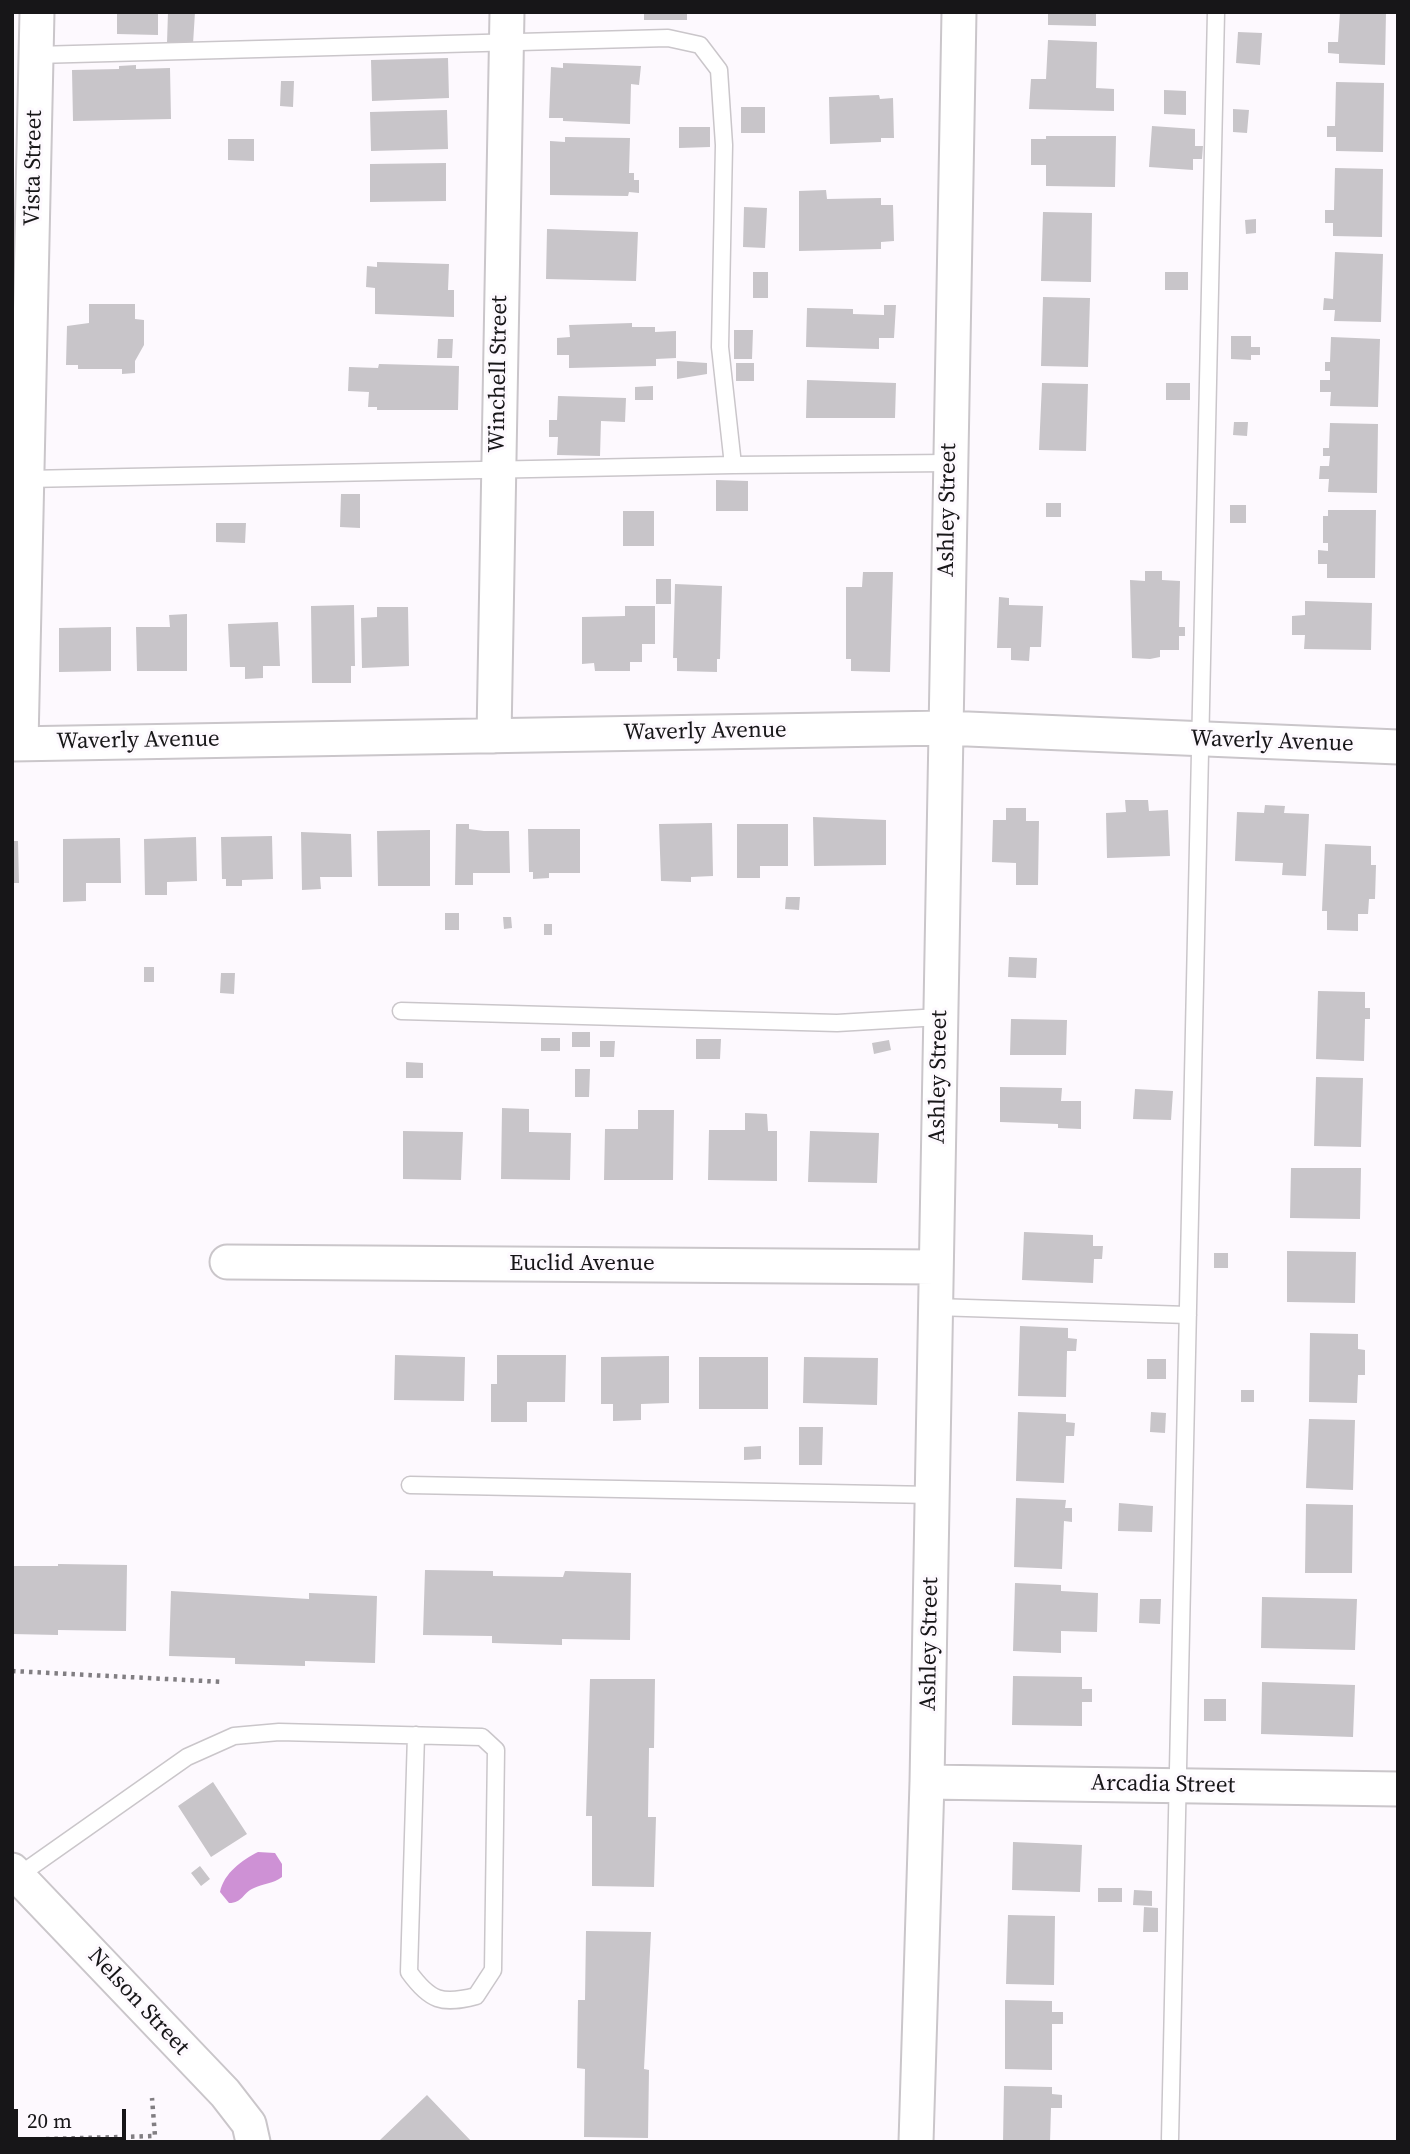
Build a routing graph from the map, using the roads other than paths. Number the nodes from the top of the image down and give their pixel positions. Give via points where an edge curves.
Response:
1 (37, 12) edge
2 (959, 12) edge
3 (1216, 12) edge
4 (506, 27) edge
5 (36, 55) junction
6 (949, 463) junction
7 (733, 465) junction
8 (497, 470) junction
9 (26, 479) junction
10 (944, 728) junction
11 (494, 736) junction
12 (1199, 740) junction
13 (17, 743) edge
14 (1398, 747) edge
15 (401, 1011) dead end
16 (940, 1017) junction
17 (227, 1262) dead end
18 (936, 1267) junction
19 (935, 1307) junction
20 (1188, 1315) junction
21 (410, 1485) dead end
22 (932, 1495) junction
23 (416, 1735) junction
24 (927, 1782) junction
25 (1180, 1784) junction
26 (1398, 1789) edge
27 (15, 1873) edge
28 (1170, 2139) dead end
29 (253, 2142) edge
30 (916, 2142) edge

1 - 5 street, Vista Street
2 - 6 street, Ashley Street
3 - 12 lane
4 - 5 lane
4 - 7 lane via 668,38 700,45 719,70 724,145 720,347
4 - 8 street, Winchell Street
5 - 9 street, Vista Street
6 - 7 lane
6 - 10 street, Ashley Street
7 - 8 lane
8 - 9 lane
8 - 11 street, Winchell Street
9 - 13 street, Vista Street
10 - 11 street, Waverly Avenue
10 - 12 street, Waverly Avenue
10 - 16 street, Ashley Street
11 - 13 street, Waverly Avenue
12 - 14 street, Waverly Avenue
12 - 20 lane
15 - 16 lane via 837,1023
16 - 18 street, Ashley Street
17 - 18 street, Euclid Avenue
18 - 19 street, Ashley Street
19 - 20 lane
19 - 22 street, Ashley Street
20 - 25 lane
21 - 22 lane
22 - 24 street, Ashley Street
23 - 23 lane via 482,1737 496,1750 493,1970 476,1996 449,2003 423,1991 409,1972
23 - 27 lane via 279,1732 234,1736 187,1757
24 - 25 street, Arcadia Street
24 - 30 street, Ashley Street
25 - 26 street, Arcadia Street
25 - 28 lane
27 - 29 street, Nelson Street via 225,2093 250,2124

